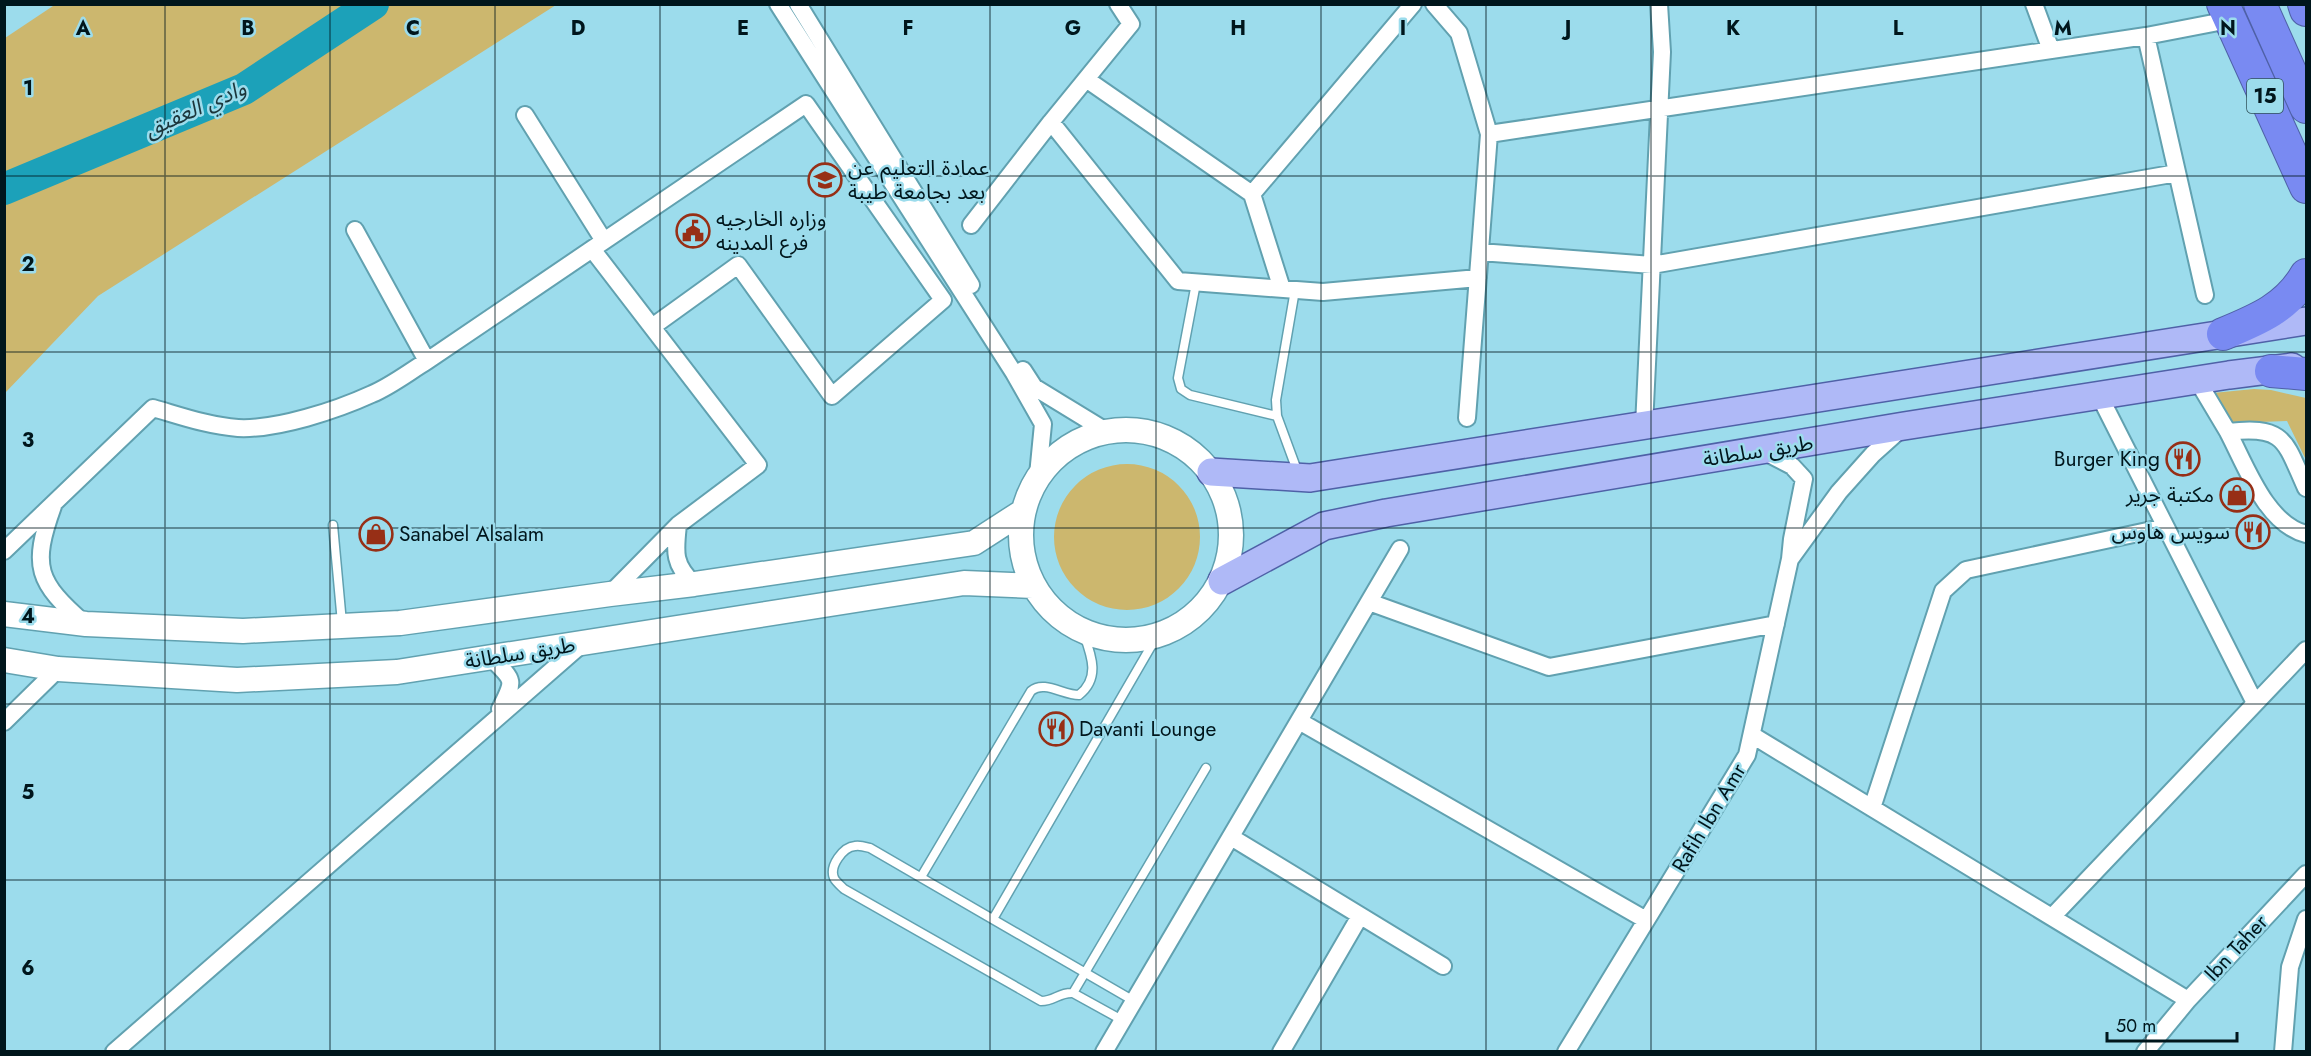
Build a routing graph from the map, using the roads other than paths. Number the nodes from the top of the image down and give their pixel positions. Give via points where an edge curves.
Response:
1 (778, 4) edge
2 (798, 4) edge
3 (1118, 4) edge
4 (1413, 4) edge
5 (1434, 4) edge
6 (1659, 4) edge
7 (2034, 4) edge
8 (2260, 4) edge
9 (2304, 4) edge
10 (2307, 10) edge
11 (2226, 12) edge
12 (2146, 36) junction
13 (2051, 50) junction
14 (1086, 79) junction
15 (2307, 107) edge
16 (1660, 108) junction
17 (525, 116) dead end
18 (1051, 122) junction
19 (1489, 134) junction
20 (2177, 173) junction
21 (2307, 187) edge
22 (1252, 194) junction
23 (971, 225) dead end
24 (355, 230) dead end
25 (598, 245) junction
26 (1480, 252) junction
27 (1652, 266) junction
28 (2307, 275) edge
29 (1478, 278) junction
30 (1196, 283) junction
31 (1289, 290) junction
32 (2205, 295) dead end
33 (2307, 321) edge
34 (652, 327) junction
35 (2223, 334) junction
36 (427, 361) junction
37 (2307, 365) edge
38 (2271, 371) junction
39 (2307, 374) edge
40 (2197, 380) junction
41 (2099, 395) junction
42 (1277, 416) junction
43 (1467, 418) dead end
44 (1644, 426) junction
45 (1904, 426) junction
46 (1106, 431) junction
47 (2228, 432) junction
48 (1761, 450) junction
49 (1211, 472) junction
50 (1038, 475) junction
51 (1299, 477) junction
52 (2307, 488) edge
53 (55, 502) junction
54 (1022, 512) junction
55 (333, 525) dead end
56 (678, 525) junction
57 (2166, 527) junction
58 (2307, 534) edge
59 (1401, 549) dead end
60 (4, 551) edge
61 (1790, 559) junction
62 (1222, 581) junction
63 (694, 584) junction
64 (1033, 586) junction
65 (610, 594) junction
66 (1370, 602) junction
67 (4, 614) edge
68 (86, 624) junction
69 (1776, 624) junction
70 (342, 626) junction
71 (1082, 628) junction
72 (1157, 636) junction
73 (583, 643) junction
74 (2307, 650) edge
75 (490, 658) junction
76 (4, 660) edge
77 (58, 669) junction
78 (2255, 704) junction
79 (496, 718) junction
80 (1299, 721) junction
81 (4, 722) edge
82 (1752, 735) junction
83 (1206, 768) dead end
84 (1872, 808) junction
85 (1231, 837) junction
86 (2307, 874) edge
87 (921, 877) junction
88 (1360, 916) junction
89 (2052, 917) junction
90 (993, 919) junction
91 (1646, 920) junction
92 (2307, 920) edge
93 (1443, 966) dead end
94 (1085, 973) junction
95 (1073, 993) junction
96 (2188, 1000) junction
97 (1134, 1001) junction
98 (1122, 1020) junction
99 (114, 1052) edge
100 (1104, 1052) edge
101 (1281, 1052) edge
102 (1566, 1052) edge
103 (2145, 1052) edge
104 (2283, 1052) edge

1 - 50 street via 1043,424
2 - 46 street via 1034,387
3 - 14 street via 1131,24
4 - 22 street
5 - 19 street via 1459,33
6 - 16 street
7 - 13 street
8 - 15 highway
9 - 10 highway
11 - 12 street
11 - 21 highway, 15
12 - 13 street
12 - 20 street
13 - 16 street
14 - 18 street
14 - 22 street
16 - 19 street
16 - 27 street
17 - 25 street
18 - 23 street
18 - 30 street via 1179,281
19 - 26 street
20 - 27 street
20 - 32 street
22 - 31 street
24 - 36 street
25 - 34 street
25 - 34 street via 806,104 943,300 832,396 738,265
25 - 36 street
26 - 27 street
26 - 29 street
27 - 44 street
28 - 35 highway via 2280,306
29 - 31 street via 1323,292
29 - 43 street
30 - 31 street
30 - 42 lane via 1178,378 1181,389 1190,395
31 - 42 lane
33 - 35 main road, طريق سلطانة
34 - 56 street via 758,465
35 - 44 main road, طريق سلطانة
36 - 53 street via 374,394 284,423 240,428 198,422 153,408
37 - 38 main road, طريق سلطانة
38 - 39 highway
38 - 40 main road, طريق سلطانة
40 - 41 main road, طريق سلطانة
40 - 47 street
41 - 45 main road, طريق سلطانة
41 - 57 street
42 - 51 lane
44 - 51 main road, طريق سلطانة
45 - 48 main road, طريق سلطانة
45 - 61 street via 1839,492
46 - 49 main road via 1136,429 1165,436 1191,451
46 - 50 main road via 1068,446
47 - 52 street via 2274,433 2285,443
47 - 58 street via 2270,509 2283,522
48 - 61 street, Rafih Ibn Amr via 1791,466 1804,479
48 - 62 main road, طريق سلطانة via 1324,526
49 - 51 main road, طريق سلطانة
49 - 62 main road via 1229,508 1232,544
50 - 54 main road
53 - 60 street
53 - 68 street via 39,556 44,578 60,602
54 - 63 main road via 974,543
54 - 64 main road via 1020,549
55 - 70 lane
56 - 63 street via 676,548 681,571
56 - 65 street
57 - 78 street
57 - 84 street via 1966,570 1943,591
59 - 66 street
61 - 69 street, Rafih Ibn Amr
62 - 72 main road via 1201,611 1172,631
63 - 65 main road
64 - 71 main road via 1062,620
64 - 73 main road, طريق سلطانة via 964,583
65 - 70 main road via 400,623
66 - 69 street via 1550,667
66 - 80 street
67 - 68 main road
68 - 70 main road via 243,631
69 - 82 street, Rafih Ibn Amr
71 - 72 main road via 1109,640
71 - 87 lane via 1093,673 1089,684 1079,694 1044,686 1031,691
72 - 90 lane
73 - 75 main road, طريق سلطانة
73 - 79 street
74 - 78 street
75 - 77 main road, طريق سلطانة via 397,672 237,680
75 - 79 street via 509,675 511,687
76 - 77 main road, طريق سلطانة
77 - 81 street
78 - 89 street
79 - 99 street
80 - 85 street
80 - 91 street
82 - 84 street
82 - 91 street, Rafih Ibn Amr via 1747,755
83 - 94 lane
84 - 89 street
85 - 88 street
85 - 97 street
86 - 96 street, Ibn Taher
87 - 90 lane
87 - 95 lane via 870,848 854,845 843,852 833,867 834,878 844,890 1041,1001
88 - 93 street
88 - 101 street
89 - 96 street
90 - 94 lane
91 - 102 street, Rafih Ibn Amr
92 - 104 street via 2290,967
94 - 95 lane
94 - 97 lane
95 - 98 lane
96 - 103 street, Ibn Taher
97 - 98 street
98 - 100 street

